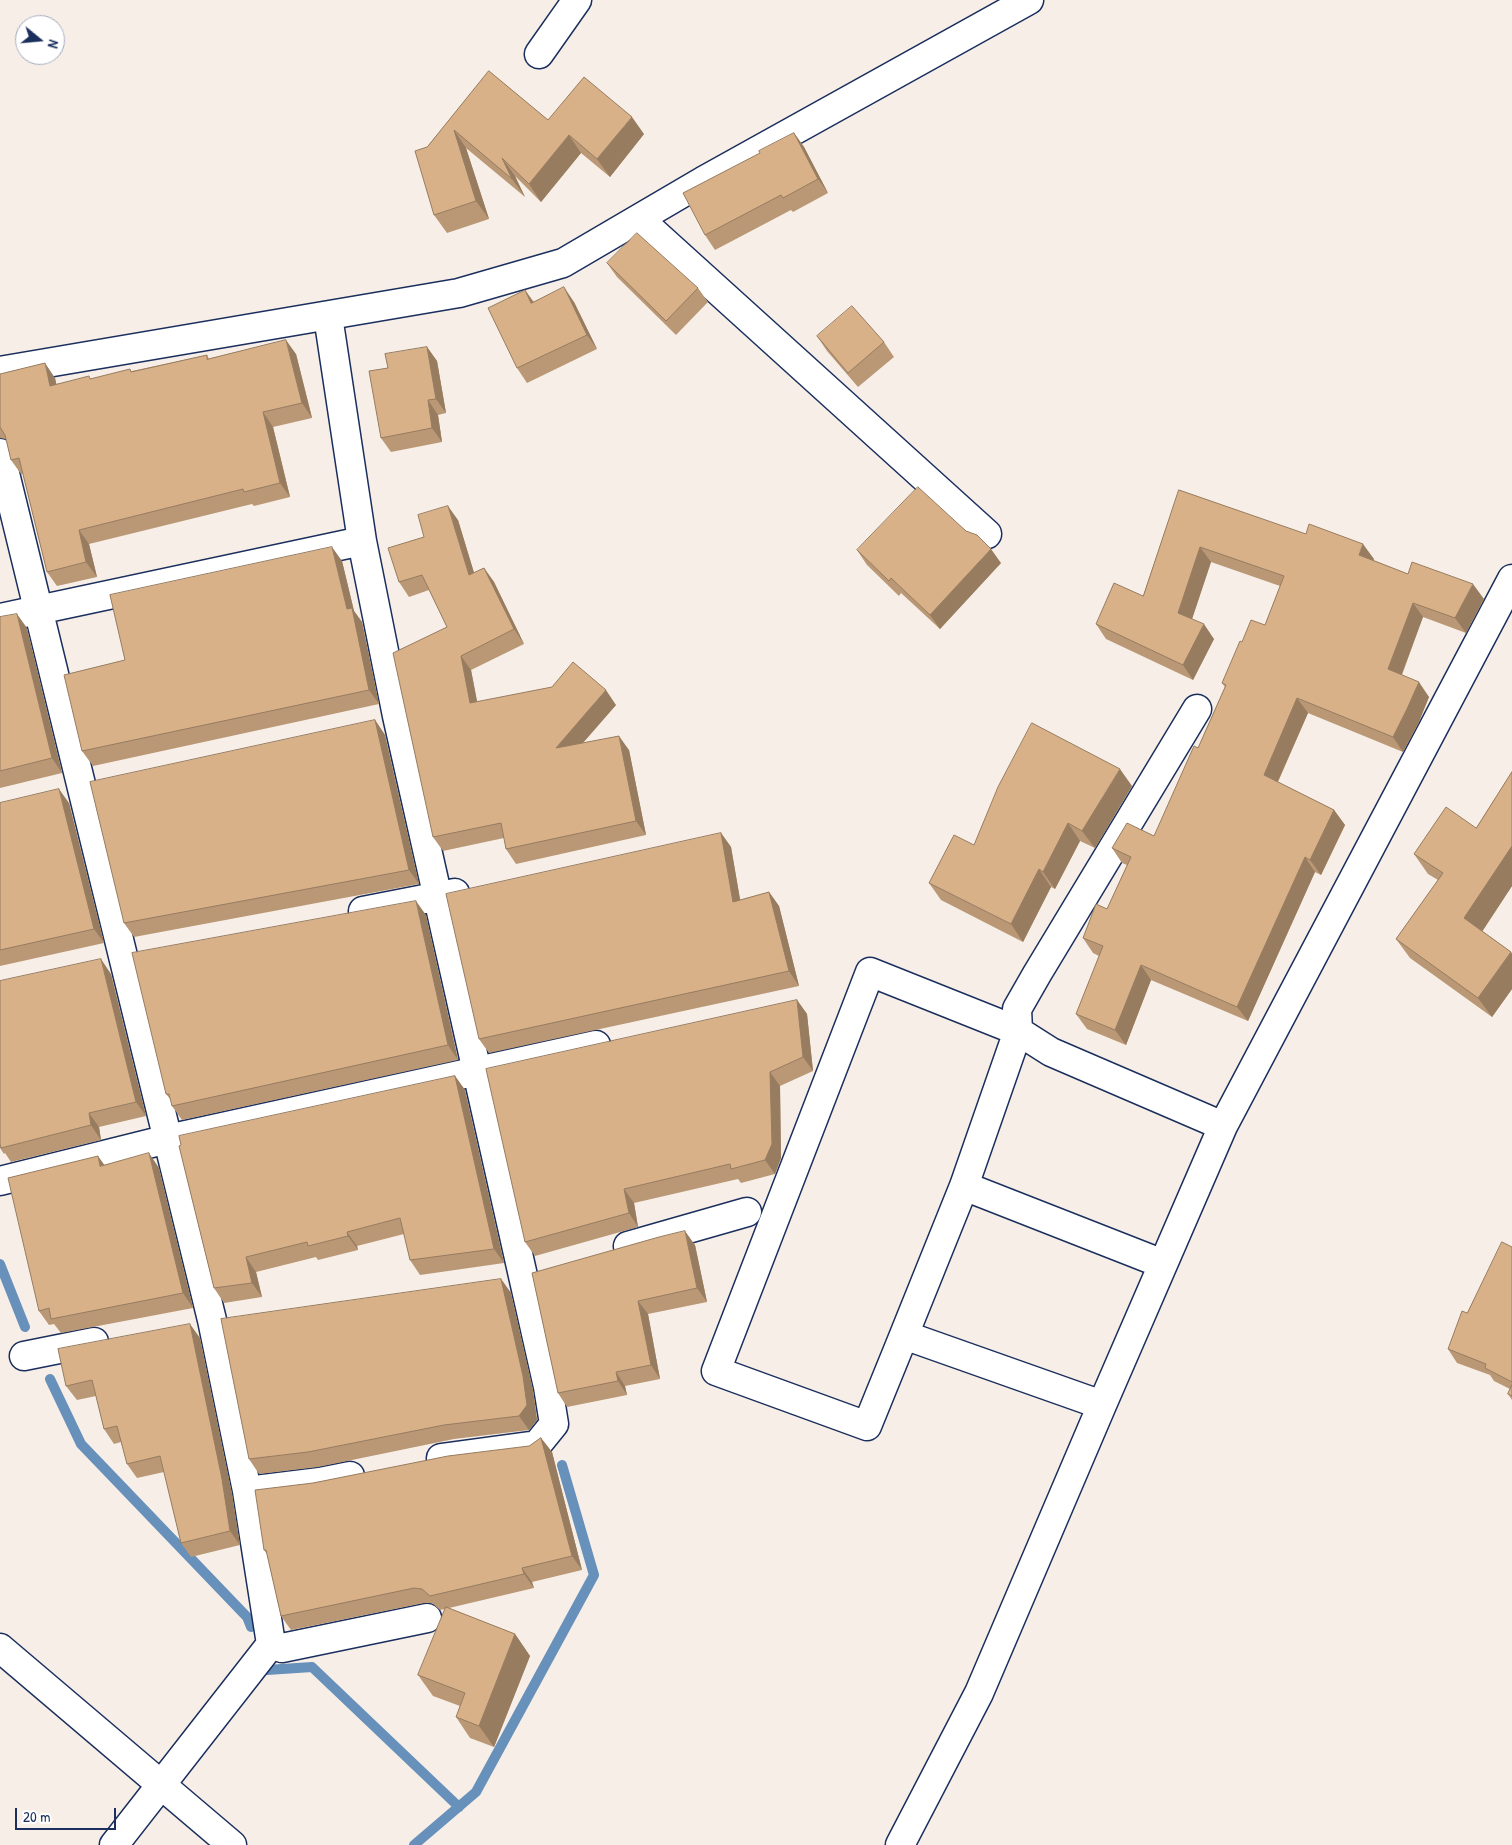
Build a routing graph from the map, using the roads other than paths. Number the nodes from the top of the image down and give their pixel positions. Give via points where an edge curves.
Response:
1 (577, 0) edge
2 (1029, 0) edge
3 (539, 54) dead end
4 (639, 219) junction
5 (328, 316) junction
6 (0, 371) edge
7 (0, 453) edge
8 (987, 534) dead end
9 (362, 541) junction
10 (1512, 579) edge
11 (38, 609) junction
12 (0, 618) edge
13 (1197, 709) dead end
14 (110, 778) edge
15 (81, 784) junction
16 (54, 791) edge
17 (476, 888) edge
18 (437, 896) junction
19 (342, 914) edge
20 (151, 950) edge
21 (123, 956) junction
22 (94, 962) edge
23 (1018, 1031) junction
24 (620, 1040) edge
25 (477, 1071) junction
26 (1223, 1126) junction
27 (168, 1139) junction
28 (0, 1182) edge
29 (964, 1186) junction
30 (747, 1212) dead end
31 (607, 1252) edge
32 (1163, 1264) junction
33 (551, 1268) edge
34 (523, 1276) junction
35 (494, 1280) edge
36 (241, 1316) edge
37 (212, 1320) junction
38 (184, 1326) edge
39 (904, 1335) junction
40 (118, 1338) edge
41 (24, 1356) dead end
42 (1102, 1405) junction
43 (417, 1463) edge
44 (378, 1471) edge
45 (248, 1491) junction
46 (427, 1618) dead end
47 (271, 1644) junction
48 (0, 1648) edge
49 (162, 1785) junction
50 (114, 1845) edge
51 (232, 1845) edge
52 (900, 1845) edge

1 - 3 street
2 - 4 street
4 - 5 street via 563,263 460,293
4 - 8 street
5 - 6 street
5 - 9 street
7 - 11 street
9 - 11 street
9 - 18 street via 387,718
10 - 26 street
11 - 12 street
11 - 15 street
13 - 23 street via 1017,1009
14 - 15 street
15 - 16 street
15 - 21 street
17 - 18 street
18 - 19 street
18 - 25 street
20 - 21 street
21 - 22 street
21 - 27 street
23 - 26 street via 1051,1052
23 - 29 street
23 - 39 street via 870,972 716,1371 867,1426
24 - 25 street
25 - 27 street
25 - 34 street
26 - 32 street
27 - 28 street
27 - 37 street
29 - 32 street
29 - 39 street
30 - 31 street
32 - 42 street
33 - 34 street
34 - 35 street
34 - 43 street via 554,1424 537,1445
36 - 37 street
37 - 38 street
37 - 45 street
39 - 42 street
40 - 41 street
42 - 52 street via 979,1693
44 - 45 street
45 - 47 street
46 - 47 street via 282,1648
47 - 49 street
48 - 49 street
49 - 50 street
49 - 51 street

